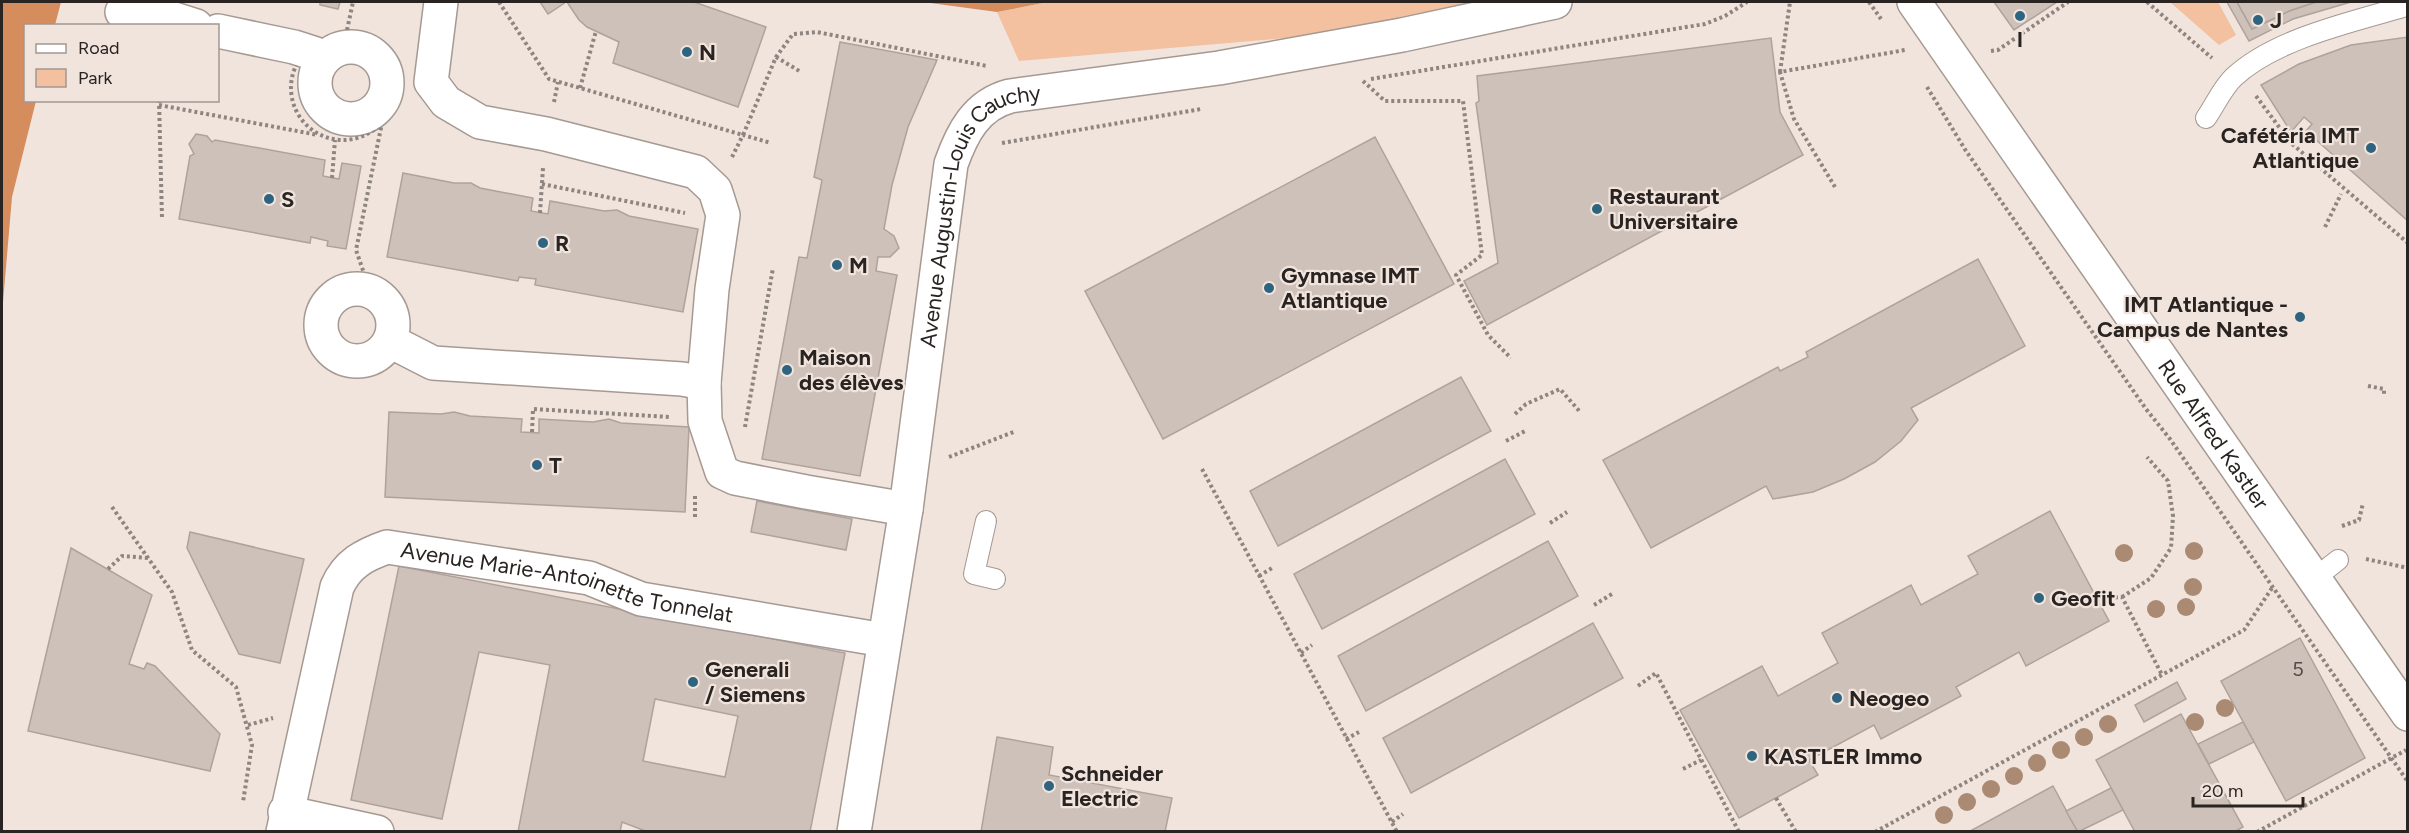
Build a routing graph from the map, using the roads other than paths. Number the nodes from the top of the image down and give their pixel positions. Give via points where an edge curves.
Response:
1 (441, 2) edge
2 (1555, 2) edge
3 (1914, 2) edge
4 (2403, 7) dead end
5 (122, 12) dead end
6 (190, 24) edge
7 (219, 31) edge
8 (335, 46) junction
9 (431, 82) junction
10 (387, 87) junction
11 (2206, 118) dead end
12 (390, 341) dead end
13 (693, 381) junction
14 (906, 509) junction
15 (986, 521) dead end
16 (995, 579) dead end
17 (884, 640) junction
18 (2408, 714) edge
19 (284, 822) edge
20 (377, 831) edge
21 (854, 831) edge

1 - 9 street
2 - 14 street, Avenue Augustin-Louis Cauchy via 1219,68 1030,91 999,99 972,120 951,164
3 - 18 street, Rue Alfred Kastler via 1999,127 2326,570
4 - 11 lane via 2290,43 2234,77
5 - 6 street via 152,12
7 - 8 street via 294,47
8 - 10 street via 367,50 382,66
8 - 10 street via 315,77 315,89 319,100 336,116 358,119 368,115 378,108
9 - 10 street
9 - 13 street via 446,102 480,122 546,134 696,172 715,190 723,215
12 - 13 street via 433,363
13 - 14 street via 722,472 765,484
14 - 17 street, Avenue Augustin-Louis Cauchy
15 - 16 lane via 974,574
17 - 19 street, Avenue Marie-Antoinette Tonnelat via 641,599 589,578 387,547 357,560 342,575 337,587
17 - 21 street, Avenue Augustin-Louis Cauchy
19 - 20 street, Avenue Marie-Antoinette Tonnelat

